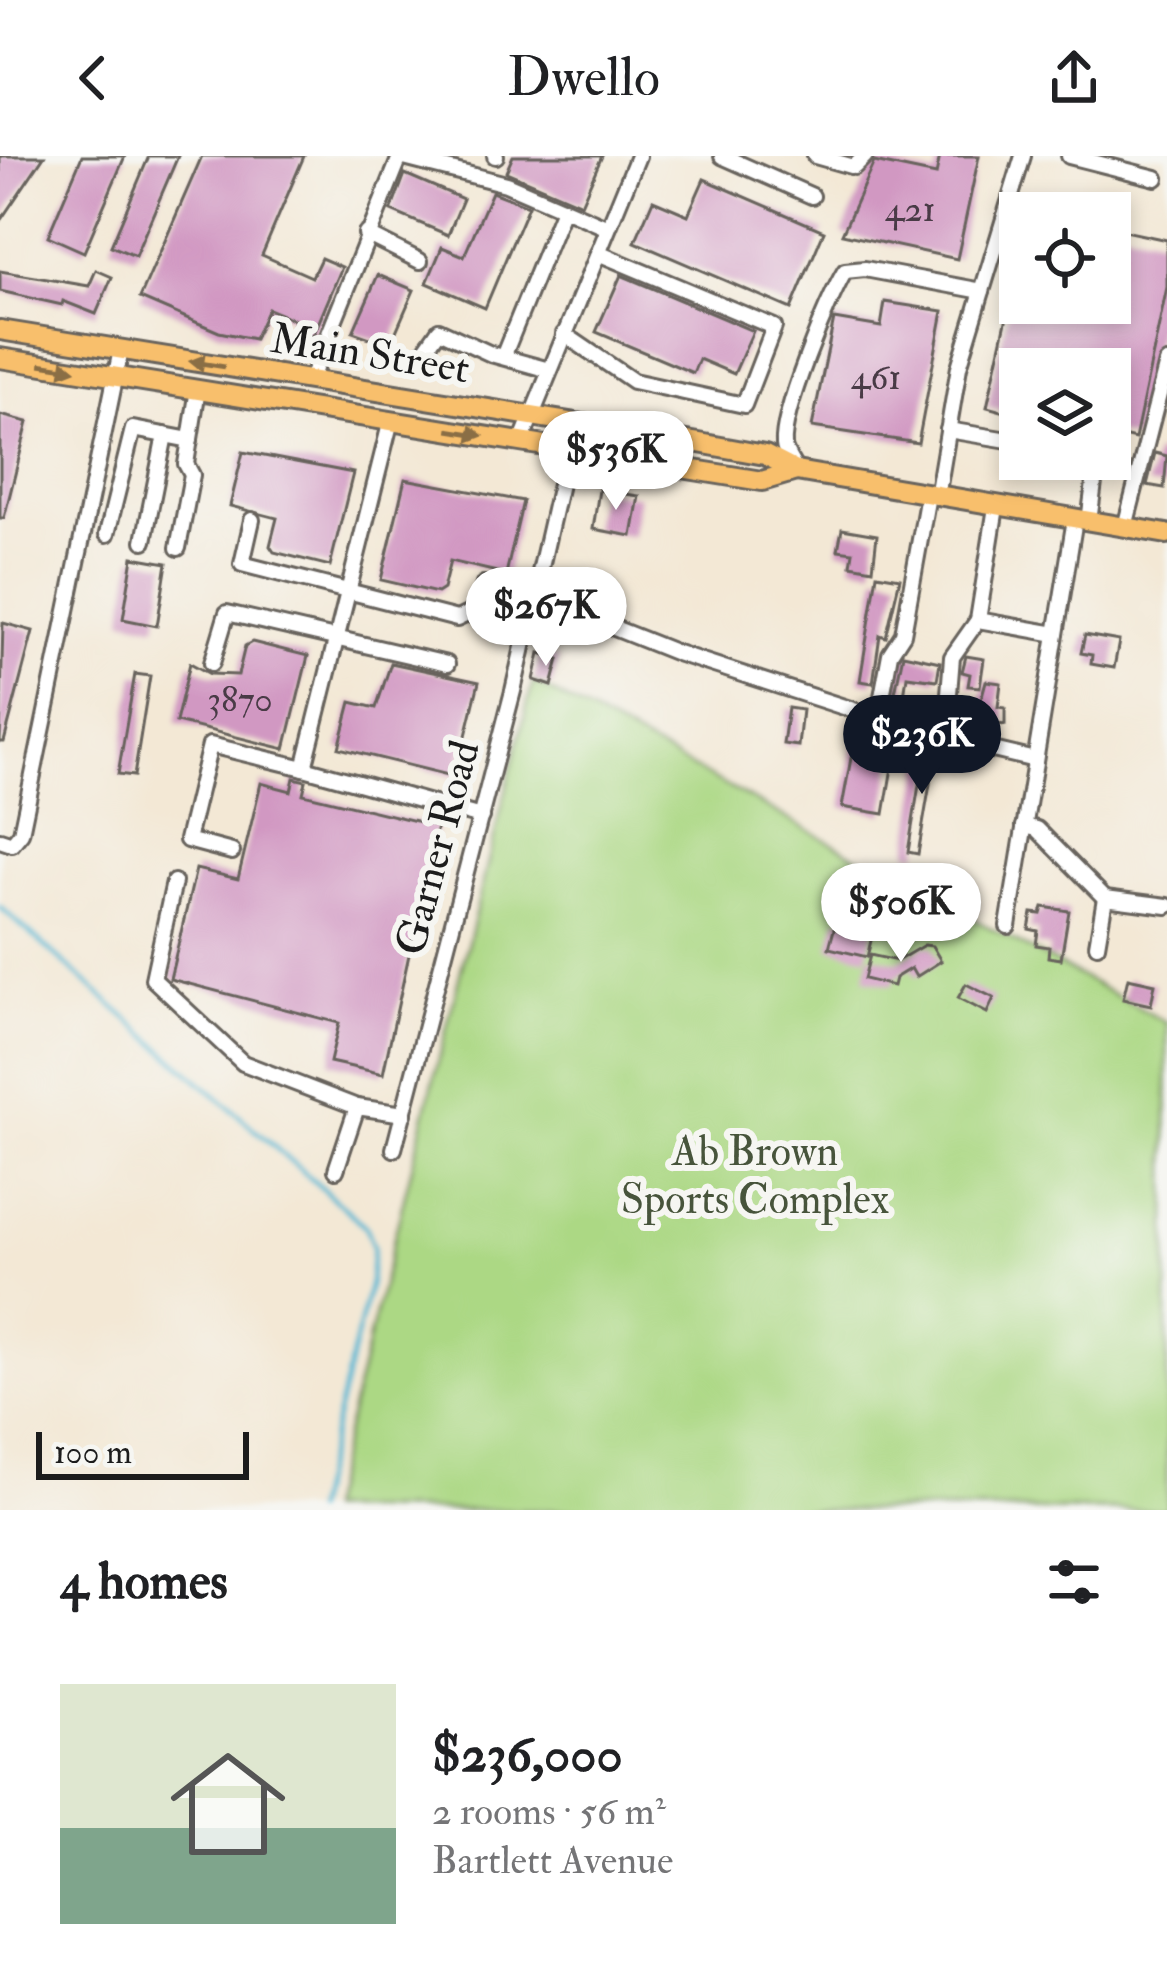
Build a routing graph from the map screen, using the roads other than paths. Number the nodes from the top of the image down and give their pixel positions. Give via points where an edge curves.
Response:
1 (638, 156) edge
2 (722, 156) edge
3 (815, 156) edge
4 (865, 156) edge
5 (1023, 156) edge
6 (1069, 156) edge
7 (1156, 178) dead end
8 (812, 196) dead end
9 (563, 209) junction
10 (608, 228) junction
11 (366, 234) junction
12 (598, 253) junction
13 (420, 261) dead end
14 (982, 291) junction
15 (0, 330) edge
16 (564, 334) junction
17 (122, 350) junction
18 (502, 357) junction
19 (0, 358) edge
20 (418, 360) dead end
21 (1167, 363) edge
22 (549, 370) junction
23 (116, 376) junction
24 (310, 381) junction
25 (198, 389) junction
26 (530, 417) junction
27 (391, 420) junction
28 (574, 422) junction
29 (949, 430) junction
30 (165, 435) junction
31 (999, 438) edge
32 (190, 440) junction
33 (521, 442) junction
34 (568, 449) junction
35 (796, 471) junction
36 (1092, 480) edge
37 (932, 496) junction
38 (996, 507) junction
39 (251, 520) dead end
40 (1082, 520) junction
41 (1125, 527) junction
42 (107, 534) dead end
43 (1167, 534) edge
44 (144, 541) dead end
45 (178, 548) dead end
46 (484, 584) dead end
47 (349, 590) junction
48 (534, 596) junction
49 (978, 620) junction
50 (1056, 634) junction
51 (337, 638) junction
52 (212, 663) dead end
53 (447, 664) dead end
54 (1035, 760) junction
55 (304, 768) junction
56 (481, 817) junction
57 (1024, 826) junction
58 (0, 841) edge
59 (232, 852) dead end
60 (174, 882) dead end
61 (1105, 898) junction
62 (1167, 906) edge
63 (1008, 926) dead end
64 (1097, 945) dead end
65 (357, 1107) junction
66 (404, 1114) junction
67 (394, 1149) dead end
68 (336, 1170) dead end

1 - 10 street
2 - 8 street
3 - 4 street via 841,168
5 - 14 street
6 - 7 street
9 - 10 street
9 - 11 street via 406,156
9 - 18 street
10 - 12 street
11 - 13 street
11 - 24 street
12 - 16 street
12 - 16 street via 774,327 744,405 632,381
14 - 29 street
14 - 35 street via 845,271 793,405 784,446
15 - 17 main road, Main Street
16 - 22 street
17 - 23 street
24 -> 17 main road, Main Street
18 - 20 street via 439,330
18 - 22 street
19 -> 23 main road, Main Street
21 - 41 street
22 - 26 street
23 - 25 main road, Main Street
23 - 58 street via 21,833 12,844
24 - 26 main road, Main Street
25 - 27 main road, Main Street
25 - 32 street
26 - 28 main road, Main Street
26 - 33 street
27 -> 33 main road, Main Street
27 - 47 street
28 - 34 street, Garner Road
28 - 35 main road, Main Street via 765,455
29 - 31 street
29 - 37 street
30 - 32 street
30 - 42 street via 133,429
30 - 44 street
32 - 45 street
33 - 34 main road, Main Street
34 - 35 main road, Main Street via 762,481
34 - 48 street, Garner Road
35 - 37 main road, Main Street
36 - 40 street
37 - 38 main road, Main Street
37 - 48 street via 878,718
38 - 40 main road, Main Street
38 - 49 street
39 - 47 street via 242,564
40 - 41 main road, Main Street
40 - 50 street
41 - 43 main road, Main Street
46 - 47 street via 478,609 457,619
47 - 51 street
48 - 56 street, Garner Road
49 - 50 street
49 - 54 street via 952,657 946,730 955,740
50 - 54 street
51 - 52 street via 227,613
51 - 53 street
51 - 55 street
54 - 57 street
55 - 56 street
55 - 59 street via 210,746 187,840
56 - 66 street, Garner Road
57 - 61 street
57 - 63 street
60 - 65 street via 154,979 243,1063
61 - 62 street
61 - 64 street
65 - 66 street
65 - 68 street
66 - 67 street, Garner Road

